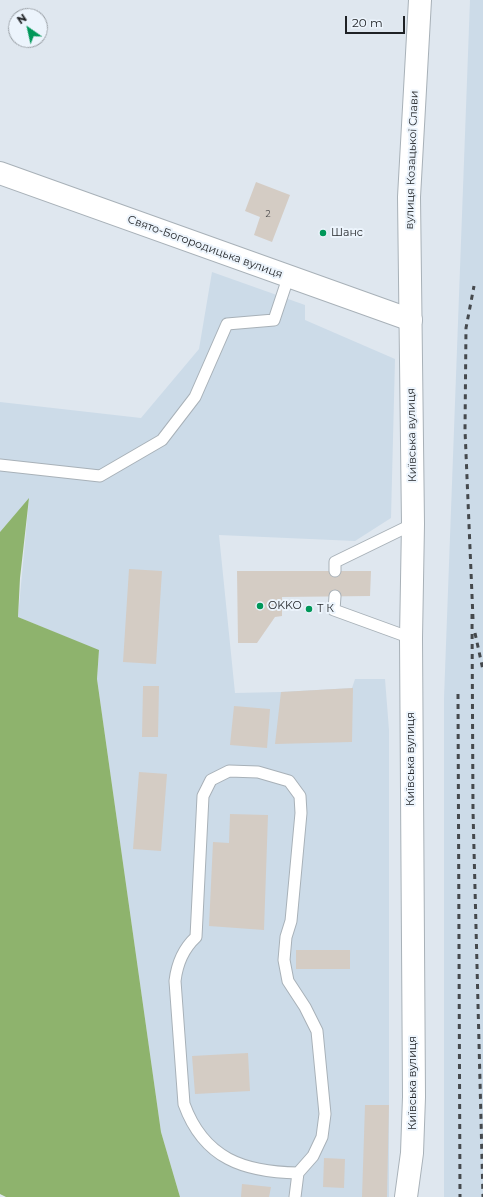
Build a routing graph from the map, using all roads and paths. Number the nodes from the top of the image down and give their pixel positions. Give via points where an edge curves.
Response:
1 (420, 0) edge
2 (0, 173) edge
3 (288, 278) junction
4 (411, 320) junction
5 (0, 465) edge
6 (413, 524) junction
7 (335, 571) dead end
8 (335, 596) dead end
9 (411, 638) junction
10 (298, 1173) junction
11 (295, 1197) edge
12 (406, 1197) edge

1 - 4 main road, вулиця Козацької Слави via 408,197
2 - 3 main road, Свято-Богородицька вулиця
3 - 4 main road, Свято-Богородицька вулиця
3 - 5 lane via 274,320 227,324 195,397 162,440 100,476
4 - 6 main road, Київська вулиця
6 - 7 lane via 335,562
6 - 9 main road, Київська вулиця
8 - 9 lane via 334,610
9 - 12 main road, Київська вулиця via 414,1097 412,1153
10 - 10 lane via 313,1156 322,1137 325,1114 317,1030 288,981 284,960 286,937 291,921 300,796 289,781 258,772 229,771 211,780 203,796 196,937 187,945 177,967 175,981 184,1104 189,1119 201,1137 213,1150 229,1161 270,1172
10 - 11 lane

